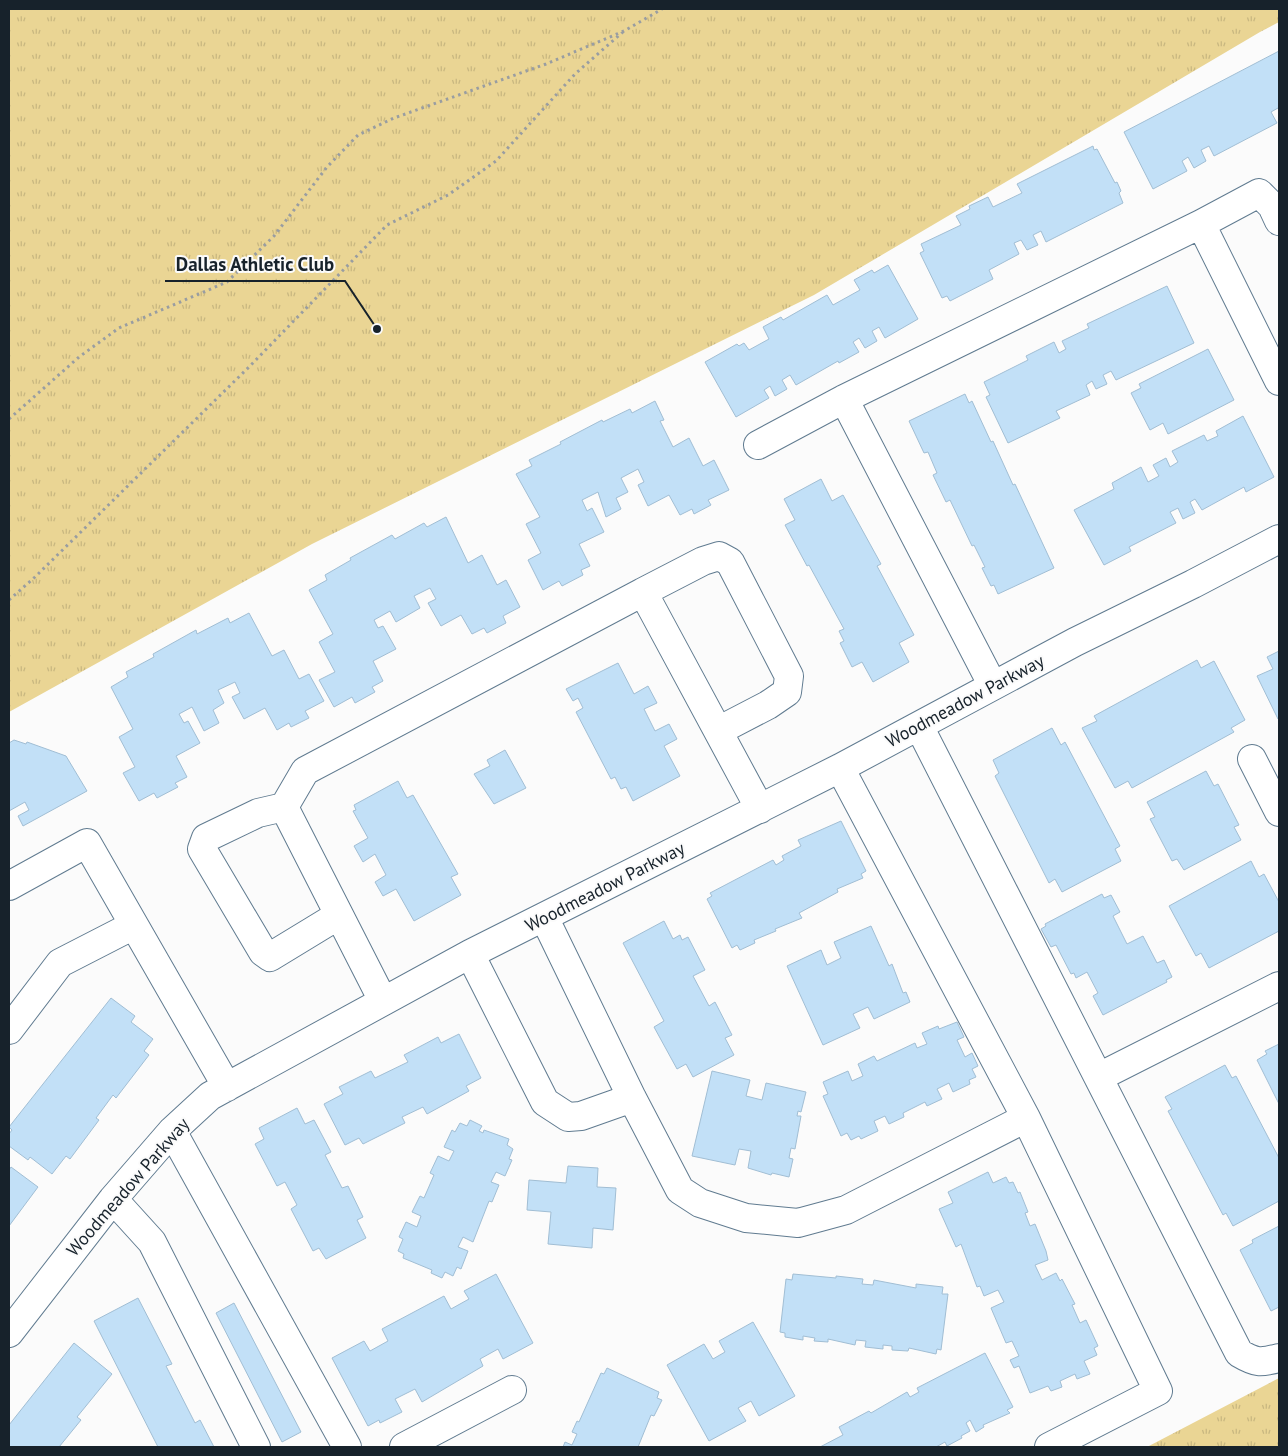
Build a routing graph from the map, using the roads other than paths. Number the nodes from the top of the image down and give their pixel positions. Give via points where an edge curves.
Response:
1 (1279, 221) edge
2 (1201, 224) junction
3 (1279, 381) edge
4 (844, 399) junction
5 (758, 445) dead end
6 (1279, 539) edge
7 (643, 592) junction
8 (993, 686) junction
9 (919, 726) junction
10 (718, 730) junction
11 (1252, 759) dead end
12 (840, 768) junction
13 (284, 807) junction
14 (760, 809) junction
15 (1279, 812) edge
16 (9, 886) edge
17 (339, 914) junction
18 (544, 918) junction
19 (134, 925) junction
20 (470, 954) junction
21 (1279, 986) edge
22 (383, 1001) junction
23 (9, 1030) edge
24 (1099, 1077) junction
25 (227, 1087) junction
26 (632, 1098) junction
27 (1026, 1118) junction
28 (172, 1131) junction
29 (113, 1199) junction
30 (9, 1333) edge
31 (1279, 1358) edge
32 (512, 1390) dead end
33 (256, 1447) edge
34 (347, 1447) edge
35 (404, 1447) edge
36 (1049, 1447) edge

1 - 2 street via 1272,206 1259,194
2 - 3 street
2 - 4 street
4 - 5 street
4 - 8 street
6 - 8 street, Woodmeadow Parkway
7 - 10 street
7 - 10 street via 703,561 719,556 730,562 789,676 787,692
7 - 13 street via 305,771
8 - 9 street, Woodmeadow Parkway
9 - 12 street, Woodmeadow Parkway
9 - 24 street
10 - 14 street
11 - 15 street
12 - 14 street, Woodmeadow Parkway
12 - 27 street
13 - 17 street
13 - 17 street via 258,812 206,838 202,849 263,952 270,957
14 - 18 street, Woodmeadow Parkway
16 - 19 street via 87,843
17 - 22 street
18 - 20 street, Woodmeadow Parkway
18 - 26 street
19 - 23 street via 60,963
19 - 25 street
20 - 22 street, Woodmeadow Parkway
20 - 26 street via 546,1102 568,1117 581,1116
21 - 24 street
22 - 25 street, Woodmeadow Parkway
24 - 31 street via 1239,1353 1250,1360 1263,1362
25 - 28 street, Woodmeadow Parkway via 210,1096
26 - 27 street via 680,1190 700,1203 746,1218 798,1223 846,1210
27 - 36 street via 1158,1391
28 - 29 street, Woodmeadow Parkway
28 - 34 street
29 - 30 street, Woodmeadow Parkway
29 - 33 street via 152,1242
32 - 35 street

